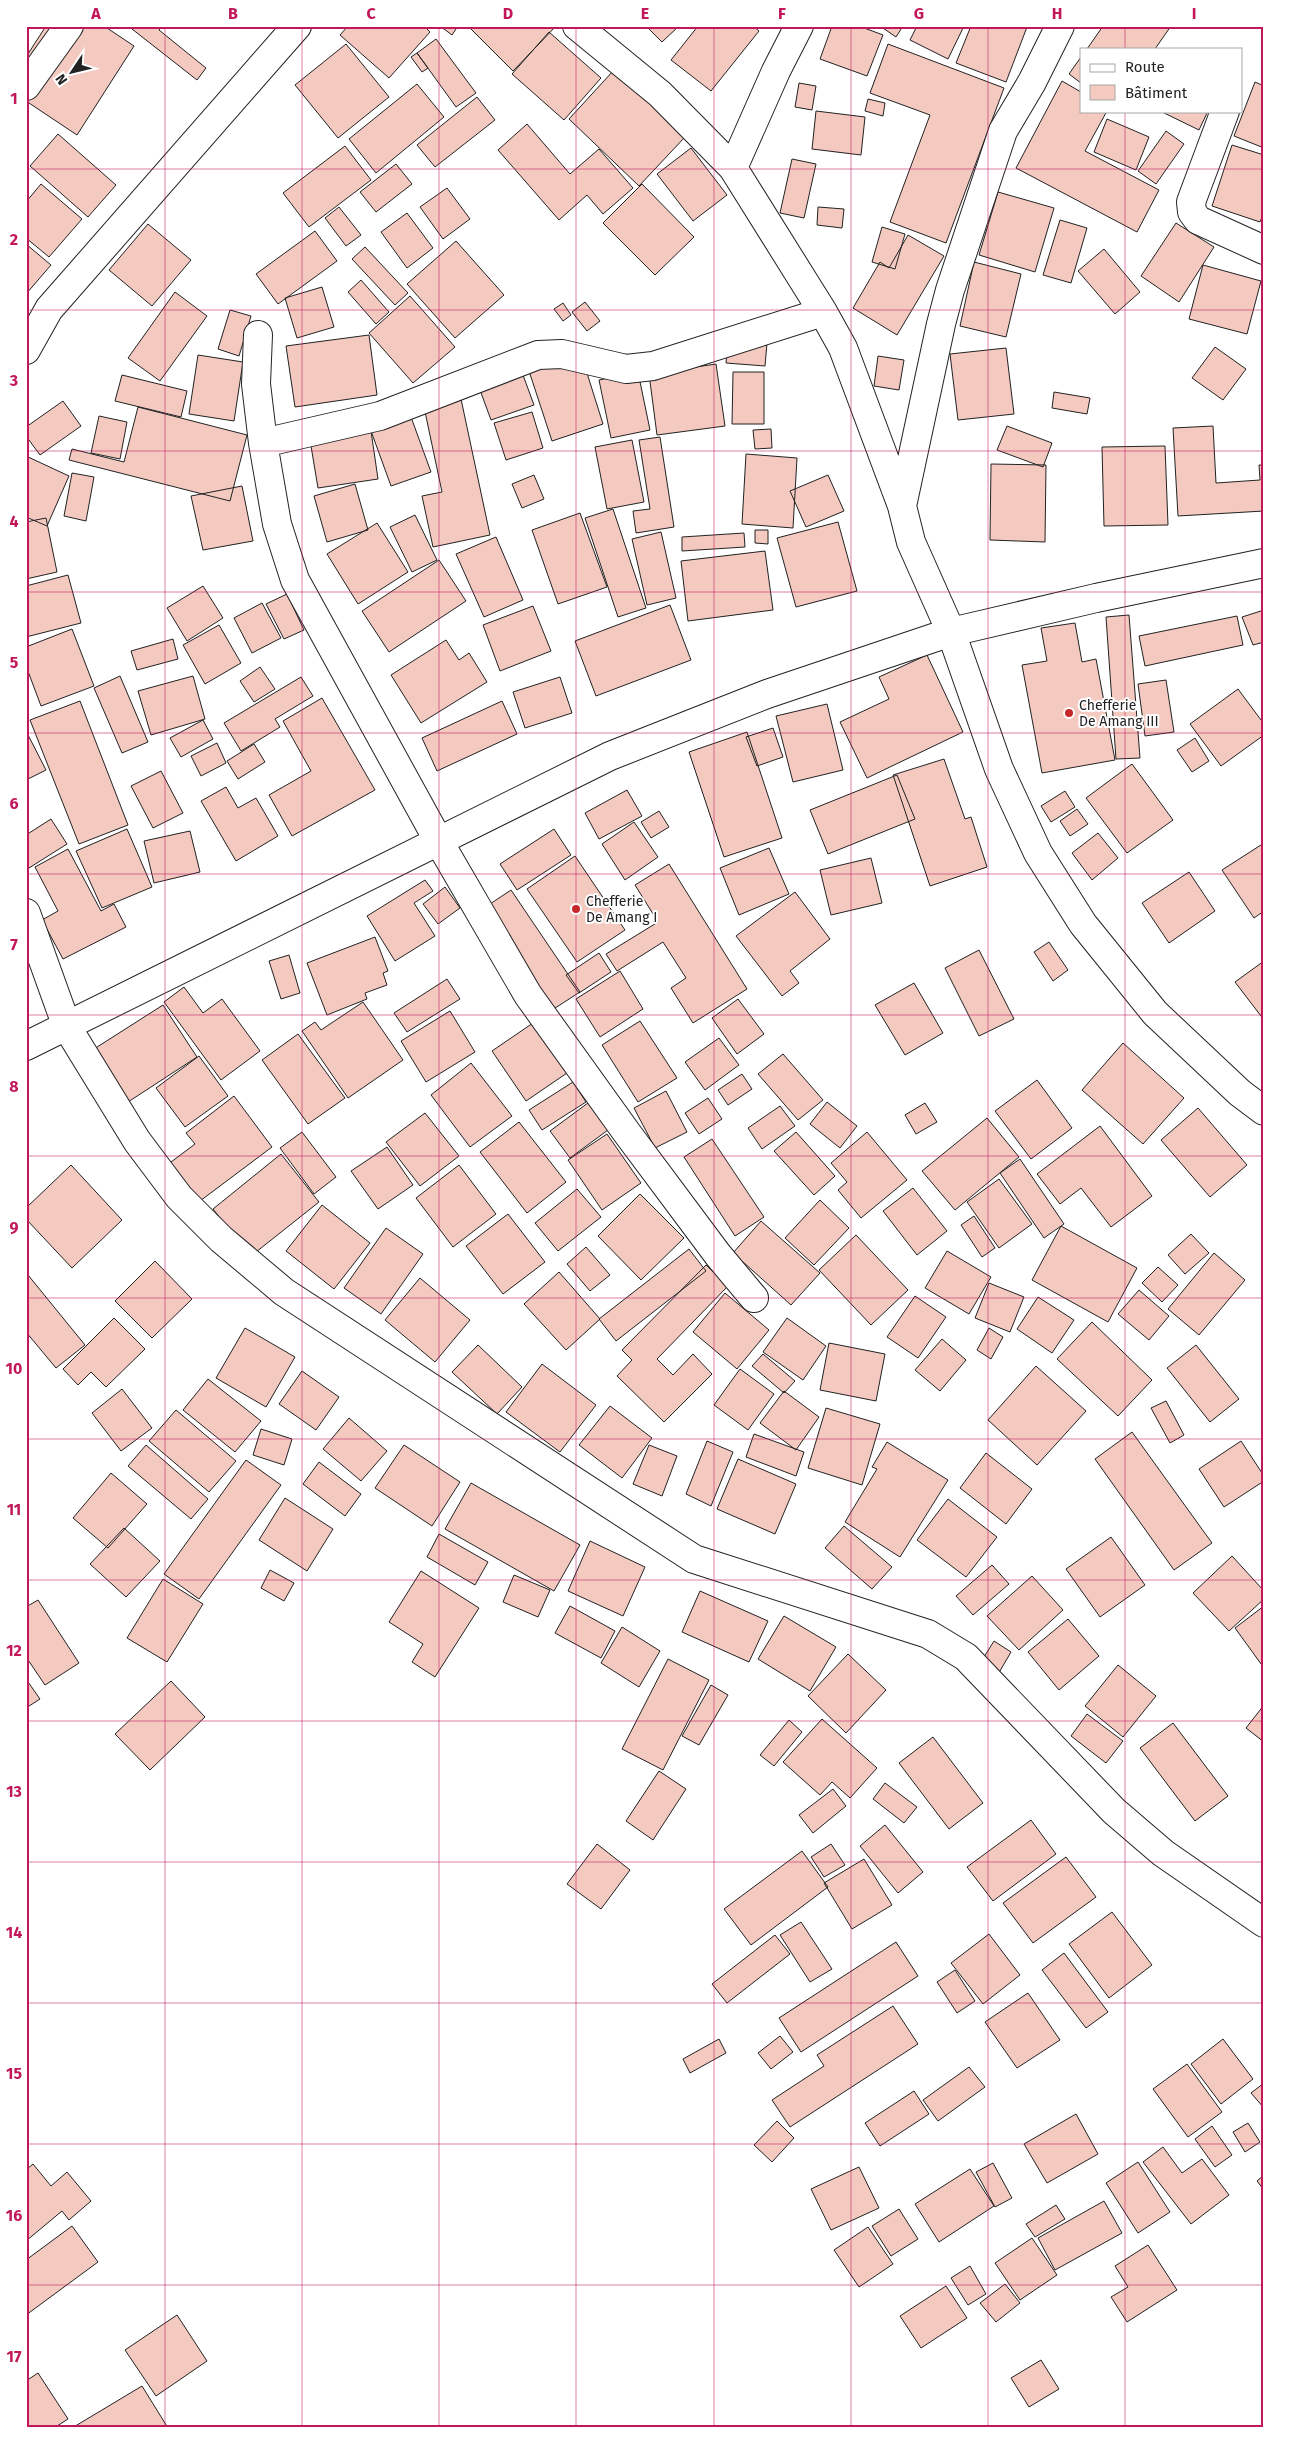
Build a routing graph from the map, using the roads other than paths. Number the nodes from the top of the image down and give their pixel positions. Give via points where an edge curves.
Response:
1 (69, 26) edge
2 (297, 26) edge
3 (577, 26) edge
4 (799, 26) edge
5 (1060, 26) edge
6 (26, 86) edge
7 (1225, 112) edge
8 (733, 168) junction
9 (1264, 250) edge
10 (823, 312) junction
11 (258, 335) dead end
12 (26, 350) edge
13 (263, 443) junction
14 (902, 506) junction
15 (1264, 563) edge
16 (951, 632) junction
17 (438, 840) junction
18 (26, 913) edge
19 (67, 1026) junction
20 (26, 1046) edge
21 (1264, 1111) edge
22 (754, 1298) dead end
23 (1264, 1923) edge

1 - 6 street
2 - 12 street via 48,310
3 - 8 street via 660,94
4 - 8 street
5 - 14 street via 1003,131 956,271 941,324
7 - 9 street via 1191,202 1192,212 1198,220
8 - 10 street
10 - 13 street via 653,366 626,369 562,354 538,355 380,416
10 - 14 street via 843,348
11 - 13 street via 256,384
13 - 17 street via 277,524 294,580
14 - 16 street via 911,542
15 - 16 street
16 - 17 street via 766,694 610,756
16 - 21 street via 999,769 1038,853 1083,924 1155,1013 1240,1093
17 - 19 street
17 - 22 street via 528,995 627,1134
18 - 19 street
19 - 20 street
19 - 23 street via 137,1141 179,1197 221,1239 284,1292 694,1559 928,1634 966,1657 1114,1811 1163,1853

